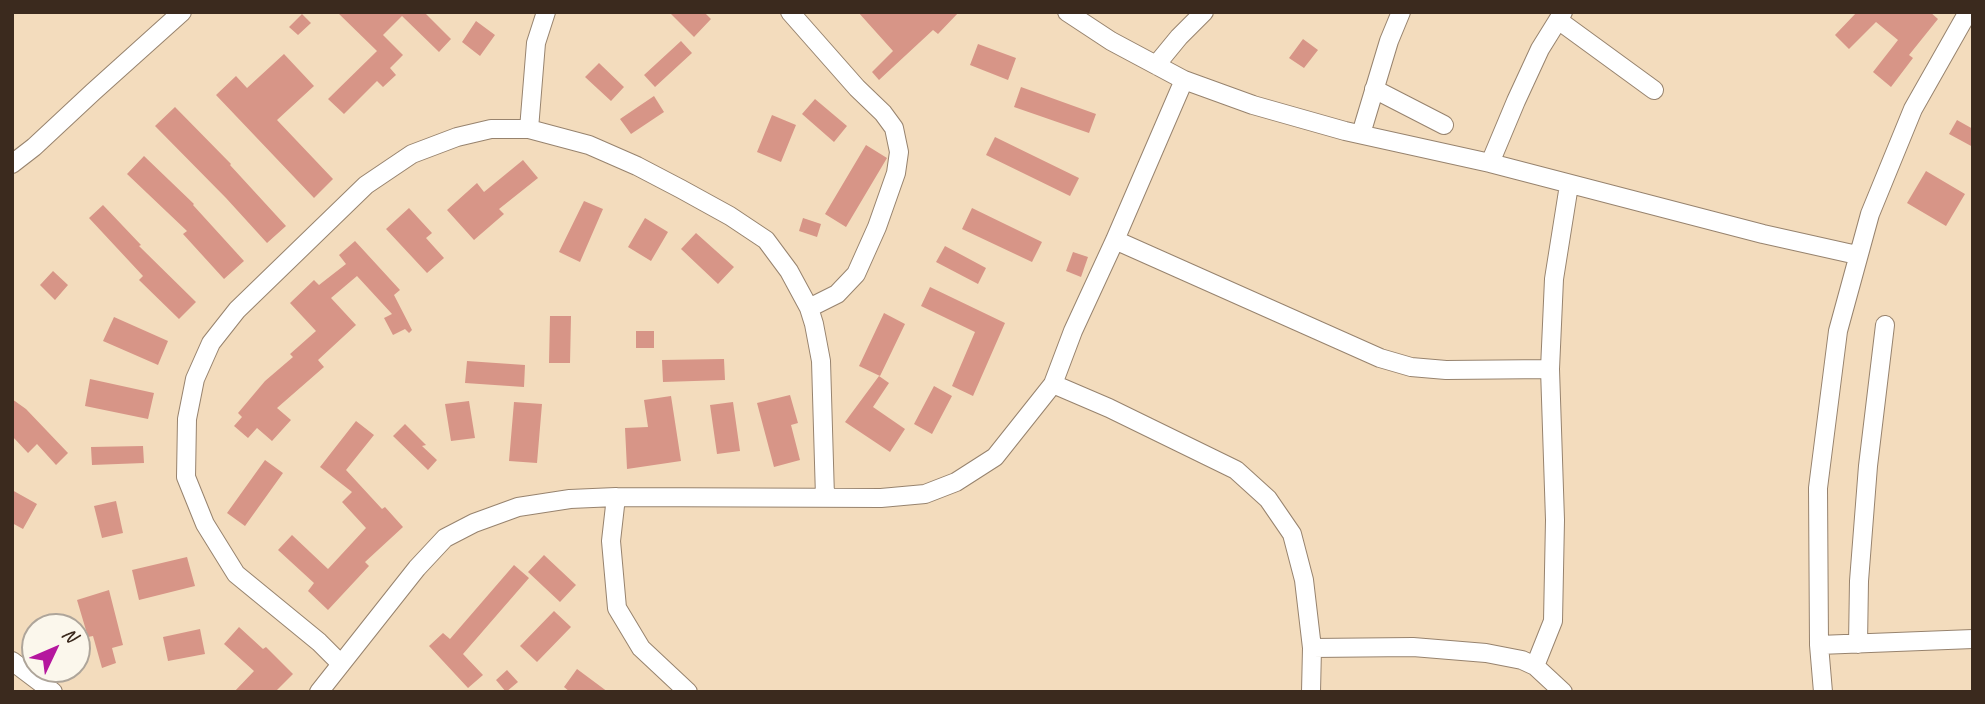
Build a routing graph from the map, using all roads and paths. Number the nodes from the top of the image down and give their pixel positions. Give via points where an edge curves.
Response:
1 (182, 12) edge
2 (546, 12) edge
3 (790, 12) edge
4 (1067, 12) edge
5 (1204, 12) edge
6 (1401, 12) edge
7 (1946, 12) edge
8 (1560, 16) edge
9 (1964, 18) edge
10 (1156, 65) junction
11 (1184, 80) junction
12 (1374, 89) junction
13 (1654, 90) dead end
14 (1444, 125) dead end
15 (529, 129) junction
16 (1361, 134) junction
17 (1490, 163) junction
18 (12, 164) edge
19 (1569, 185) junction
20 (1115, 240) junction
21 (1857, 255) junction
22 (808, 308) junction
23 (1885, 325) dead end
24 (1550, 369) junction
25 (1053, 384) junction
26 (825, 496) junction
27 (617, 497) junction
28 (1973, 639) edge
29 (1858, 644) junction
30 (1819, 645) junction
31 (1312, 648) junction
32 (12, 661) edge
33 (341, 664) junction
34 (1535, 666) junction
35 (53, 692) edge
36 (319, 692) edge
37 (688, 692) edge
38 (1311, 692) edge
39 (1563, 692) edge
40 (1823, 692) edge

1 - 18 street
2 - 15 street via 536,43
3 - 22 street via 883,113 894,128 899,152 881,216 856,274 837,294
4 - 10 street
5 - 10 street
6 - 12 street
7 - 9 street
8 - 13 street
8 - 17 street via 1535,60
9 - 21 street via 1913,109
10 - 11 street
11 - 16 street
11 - 20 street
12 - 14 street
12 - 16 street
15 - 22 street via 589,145 730,216 766,240
15 - 33 street via 491,129 457,137 412,154 366,185 237,310 211,343 195,379 187,419 186,477 205,524 236,574
16 - 17 street
17 - 19 street
19 - 21 street
19 - 24 street via 1554,279
20 - 24 street via 1380,358 1446,370
20 - 25 street
21 - 30 street via 1838,331 1818,488
22 - 26 street via 821,361
23 - 29 street via 1868,466
24 - 34 street via 1553,621
25 - 26 street via 995,457 956,482 925,494
25 - 31 street via 1236,470 1268,499 1292,534 1304,580
26 - 27 street
27 - 33 street via 518,507 445,538
27 - 37 street via 611,541 617,608 640,648
28 - 29 street
29 - 30 street
30 - 40 street
31 - 34 street via 1413,647 1486,653
31 - 38 street
32 - 35 street
33 - 36 street
34 - 39 street

